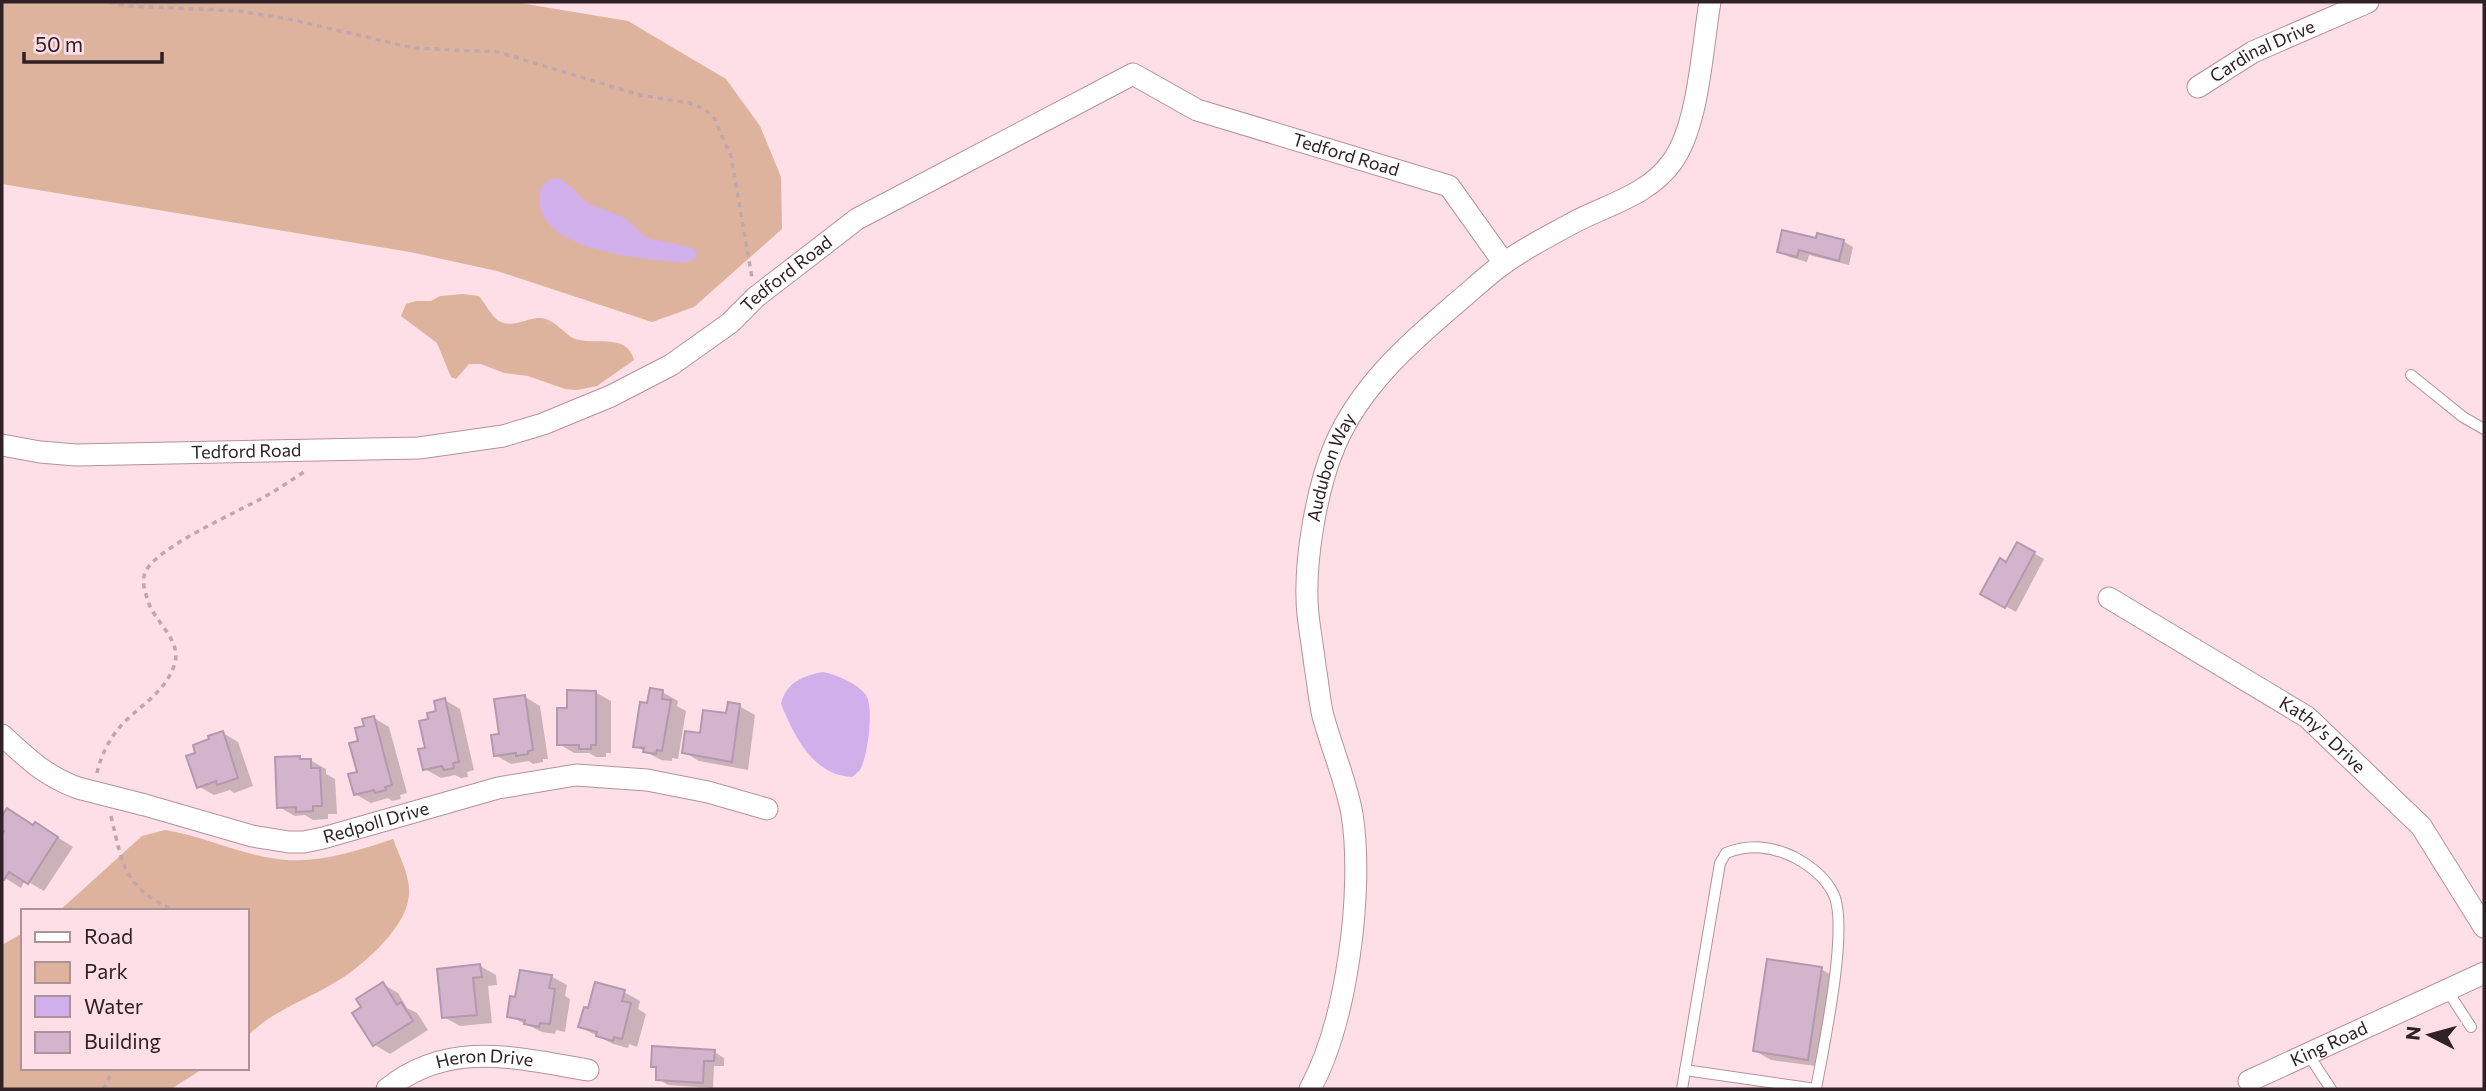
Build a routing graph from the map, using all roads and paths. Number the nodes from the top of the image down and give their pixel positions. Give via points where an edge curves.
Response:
1 (109, 2) edge
2 (1710, 2) edge
3 (2368, 2) edge
4 (2198, 87) dead end
5 (1504, 263) junction
6 (756, 297) junction
7 (2411, 375) dead end
8 (2484, 429) edge
9 (2, 445) edge
10 (330, 451) junction
11 (2109, 597) dead end
12 (2, 735) edge
13 (103, 794) junction
14 (767, 809) dead end
15 (173, 909) edge
16 (2484, 927) edge
17 (2484, 973) edge
18 (2447, 990) junction
19 (2471, 1027) dead end
20 (2308, 1054) junction
21 (111, 1070) edge
22 (588, 1070) dead end
23 (1685, 1070) junction
24 (2249, 1081) dead end
25 (103, 1089) edge
26 (387, 1089) edge
27 (1310, 1089) edge
28 (1682, 1089) edge
29 (1816, 1089) edge
30 (2331, 1089) edge

1 - 6 path via 240,11 414,48 498,52 705,109 714,118 731,156
2 - 5 street, Audubon Way via 1686,137 1671,163 1622,202 1574,222
3 - 4 street, Cardinal Drive via 2253,52
5 - 6 street, Tedford Road via 1448,186 1198,110 1133,74 857,219
5 - 27 street, Audubon Way via 1405,347 1377,379 1335,446 1316,506 1308,612 1322,712 1348,794 1355,866 1346,975 1330,1043
6 - 10 street, Tedford Road via 730,323 671,365 543,424 454,444
7 - 8 lane
9 - 10 street, Tedford Road via 76,455
10 - 13 path via 278,488 151,562 143,582 152,611 173,643 175,664 158,692 114,734 97,772
11 - 16 street, Kathy's Drive via 2307,717 2421,826
12 - 13 street, Redpoll Drive via 55,779
13 - 14 street, Redpoll Drive via 289,842 335,834 498,788 576,775 647,780
13 - 15 path via 128,876 136,888
17 - 18 street, King Road
18 - 19 lane
18 - 20 street, King Road
20 - 24 street, King Road
20 - 30 lane
21 - 25 path
22 - 26 street, Heron Drive via 460,1056 418,1069
23 - 28 lane
23 - 29 lane
23 - 29 lane via 1720,863 1726,852 1755,846 1808,865 1837,902 1835,974

